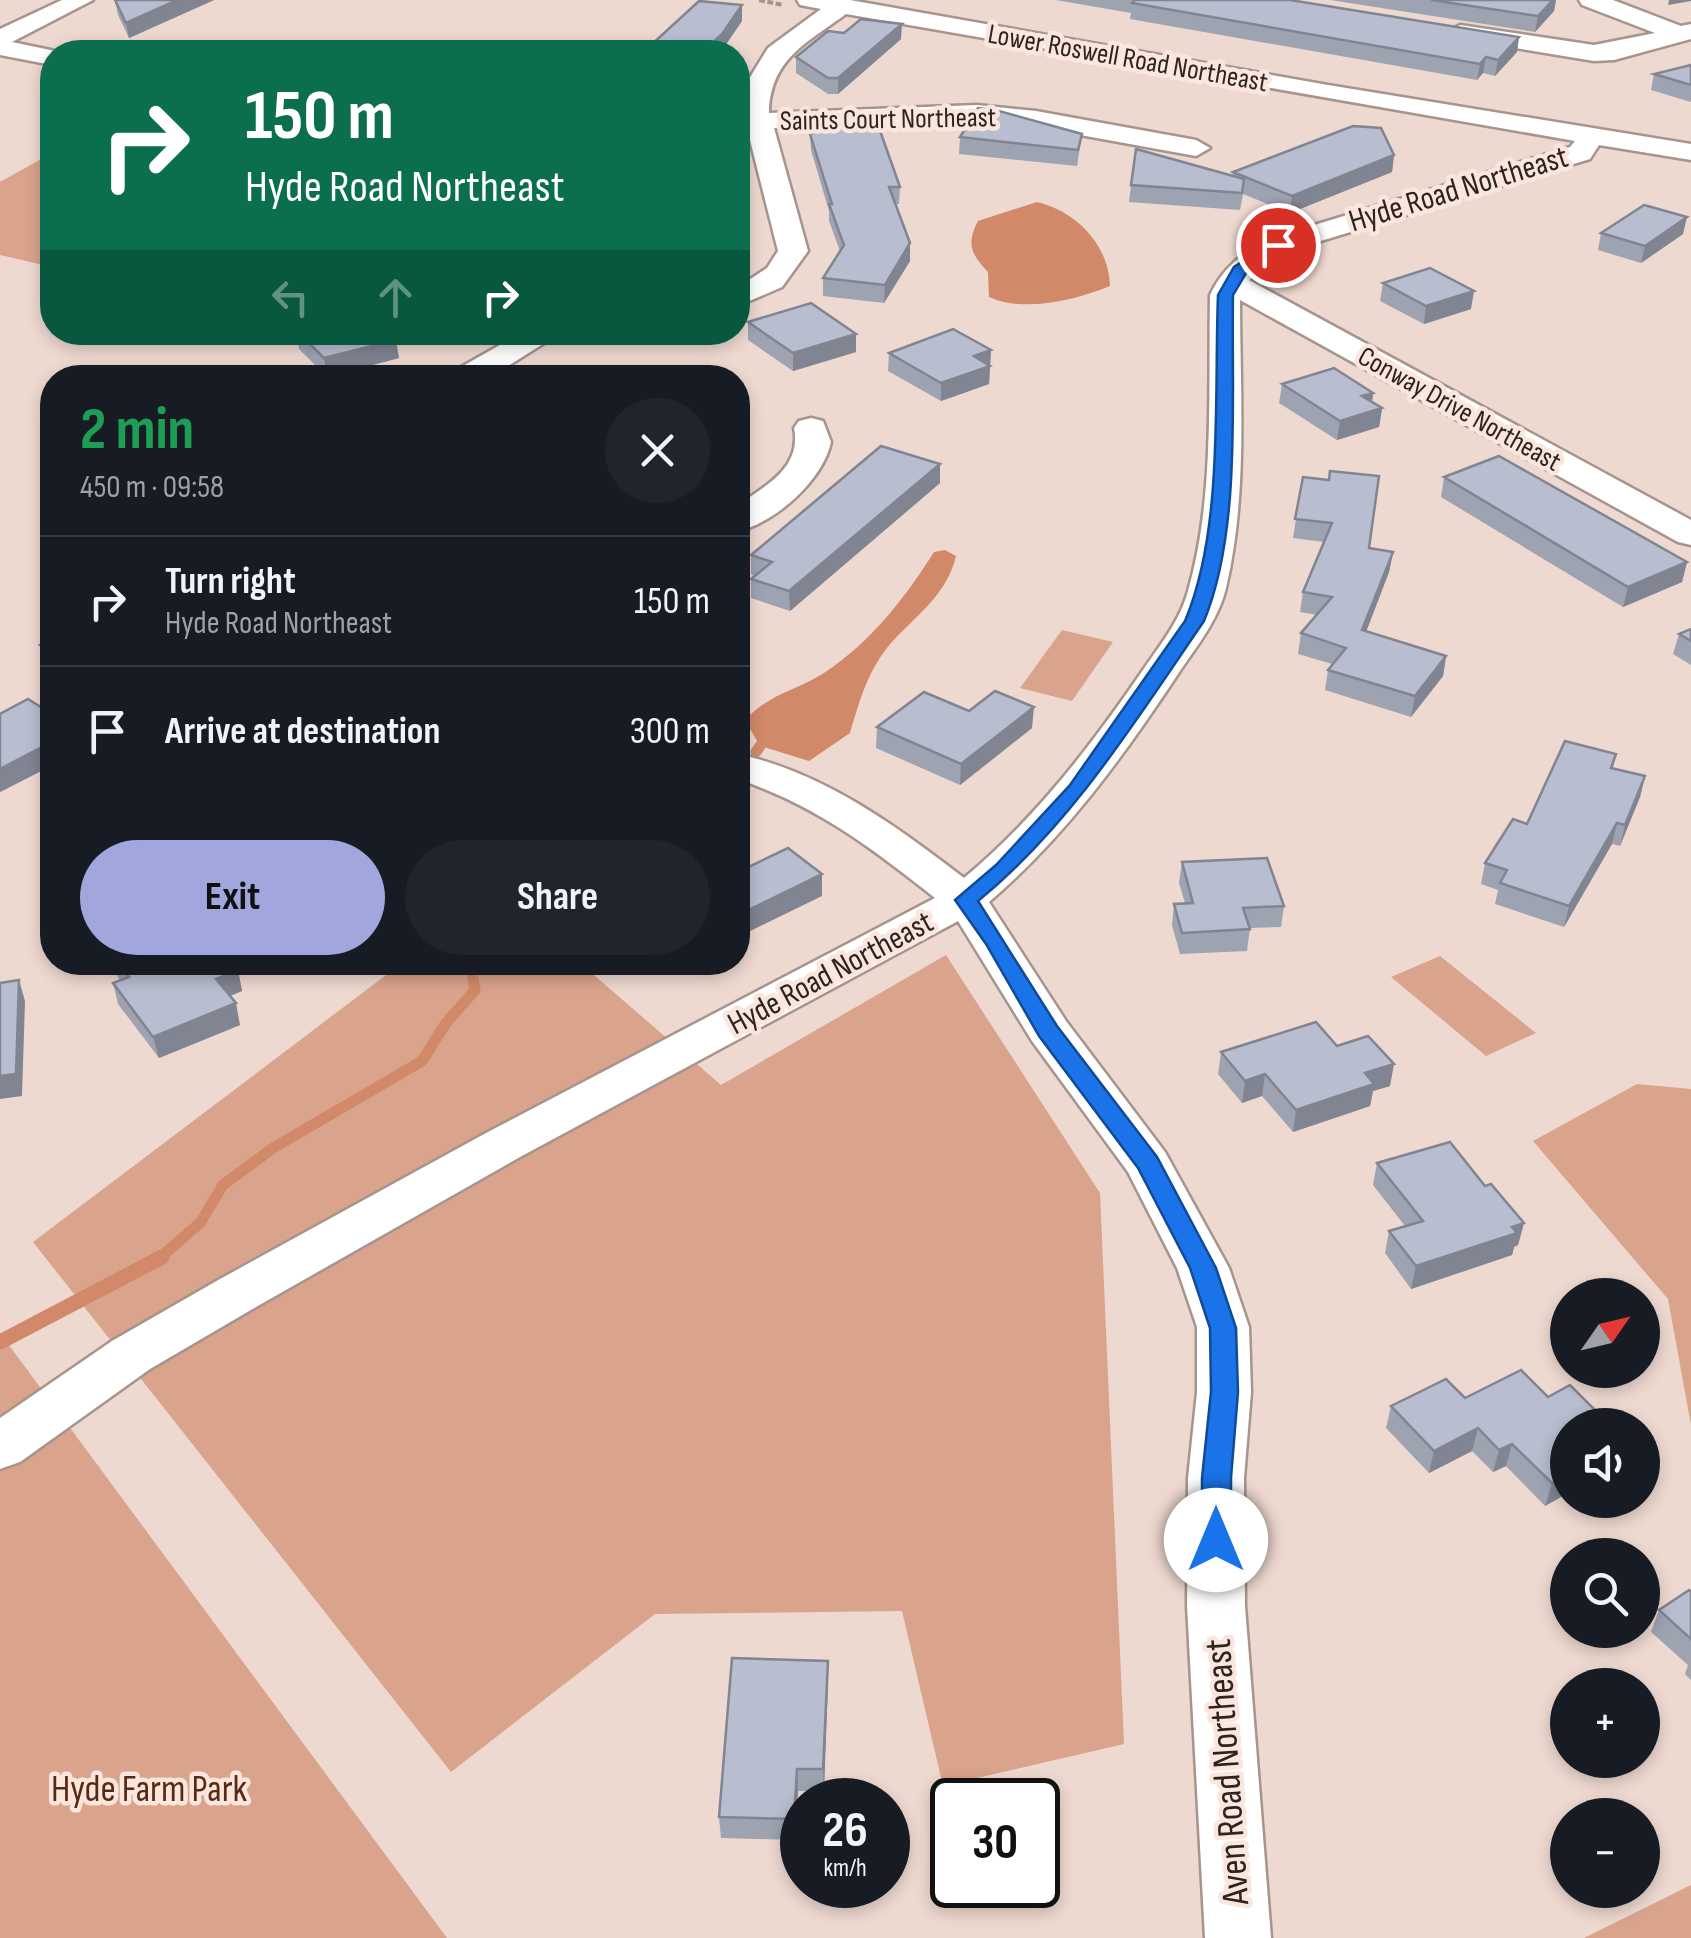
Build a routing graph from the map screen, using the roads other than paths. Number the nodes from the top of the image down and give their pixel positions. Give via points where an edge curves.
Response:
1 (81, 0) edge
2 (809, 0) edge
3 (1591, 0) edge
4 (841, 6) junction
5 (1438, 28) edge
6 (1685, 32) edge
7 (0, 38) edge
8 (0, 47) edge
9 (40, 55) edge
10 (758, 121) junction
11 (1589, 140) junction
12 (1196, 148) dead end
13 (1691, 152) edge
14 (1691, 163) edge
15 (1230, 282) junction
16 (750, 293) edge
17 (524, 345) edge
18 (489, 365) edge
19 (811, 428) dead end
20 (750, 512) edge
21 (1691, 534) edge
22 (750, 770) edge
23 (966, 900) junction
24 (0, 1446) edge
25 (1238, 1938) edge

1 - 7 street
2 - 4 street, Lower Roswell Road Northeast
3 - 6 street
4 - 10 street via 766,66 756,94
4 - 11 street, Lower Roswell Road Northeast
5 - 6 street via 1594,53
8 - 9 street
10 - 12 street, Saints Court Northeast via 978,113
10 - 16 street via 793,250 783,270
11 - 13 street, Lower Roswell Road Northeast
11 - 14 street, Lower Roswell Road Northeast
11 - 15 street, Hyde Road Northeast via 1580,154 1278,245
15 - 21 street, Conway Drive Northeast
15 - 23 street, Hyde Road Northeast via 1219,518 1195,621 1078,789 1004,870
17 - 18 street
19 - 20 street via 814,456
22 - 23 street, Aven Road Northeast via 866,823
23 - 24 street, Hyde Road Northeast via 238,1293 131,1355
23 - 25 street, Aven Road Northeast via 1048,1030 1148,1164 1203,1268 1223,1328 1216,1606

